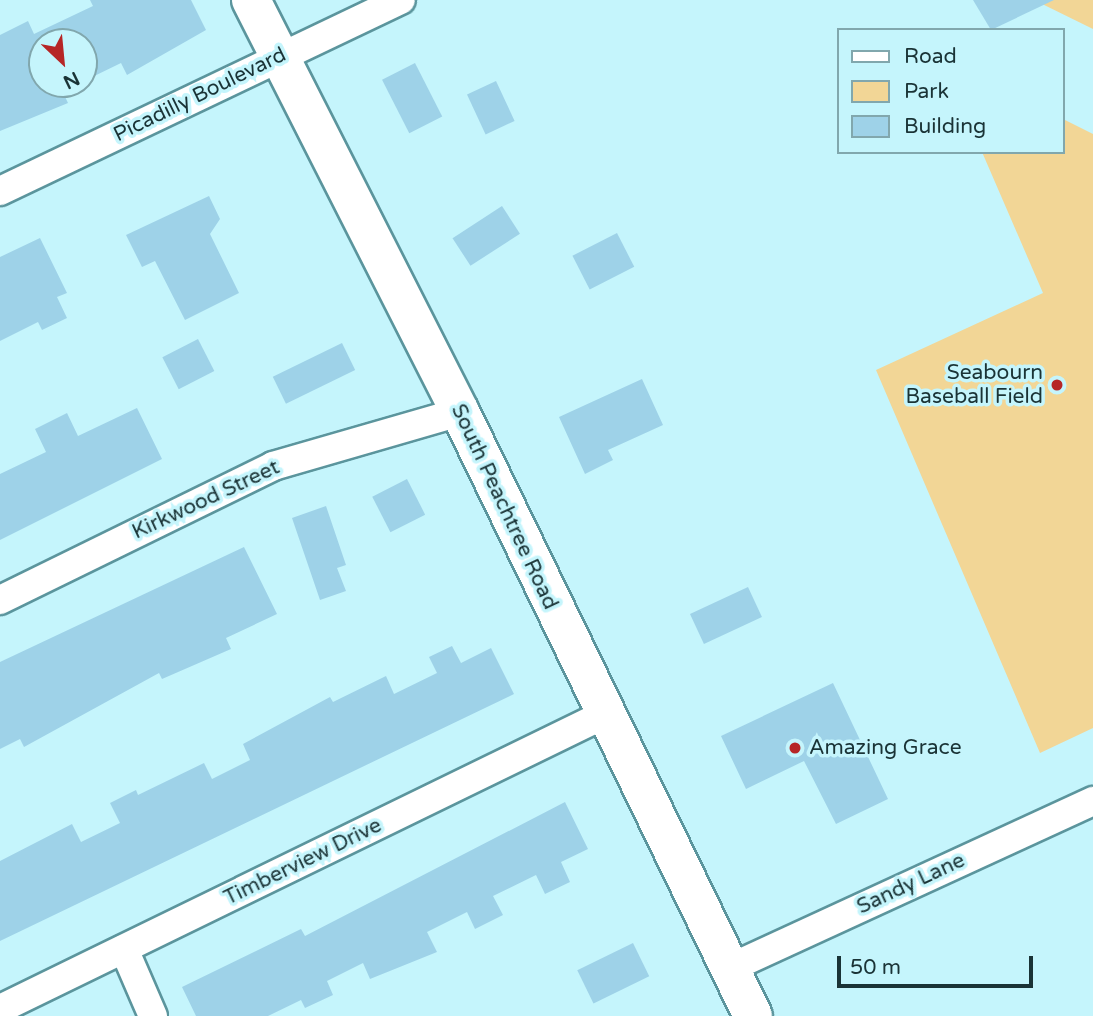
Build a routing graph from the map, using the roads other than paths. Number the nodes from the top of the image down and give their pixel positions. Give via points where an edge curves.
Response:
1 (251, 0) edge
2 (401, 0) edge
3 (279, 57) junction
4 (0, 191) edge
5 (460, 412) junction
6 (0, 600) edge
7 (605, 714) junction
8 (1093, 801) edge
9 (124, 949) junction
10 (730, 968) junction
11 (0, 1009) edge
12 (153, 1016) edge
13 (753, 1016) edge

1 - 3 main road, South Peachtree Road
2 - 3 street, Picadilly Boulevard
3 - 4 street, Picadilly Boulevard
3 - 5 main road, South Peachtree Road
5 - 6 street, Kirkwood Street via 272,466
5 - 7 main road, South Peachtree Road
7 - 9 street, Timberview Drive
7 - 10 main road, South Peachtree Road
8 - 10 street, Sandy Lane
9 - 11 street, Timberview Drive
9 - 12 street
10 - 13 main road, South Peachtree Road

